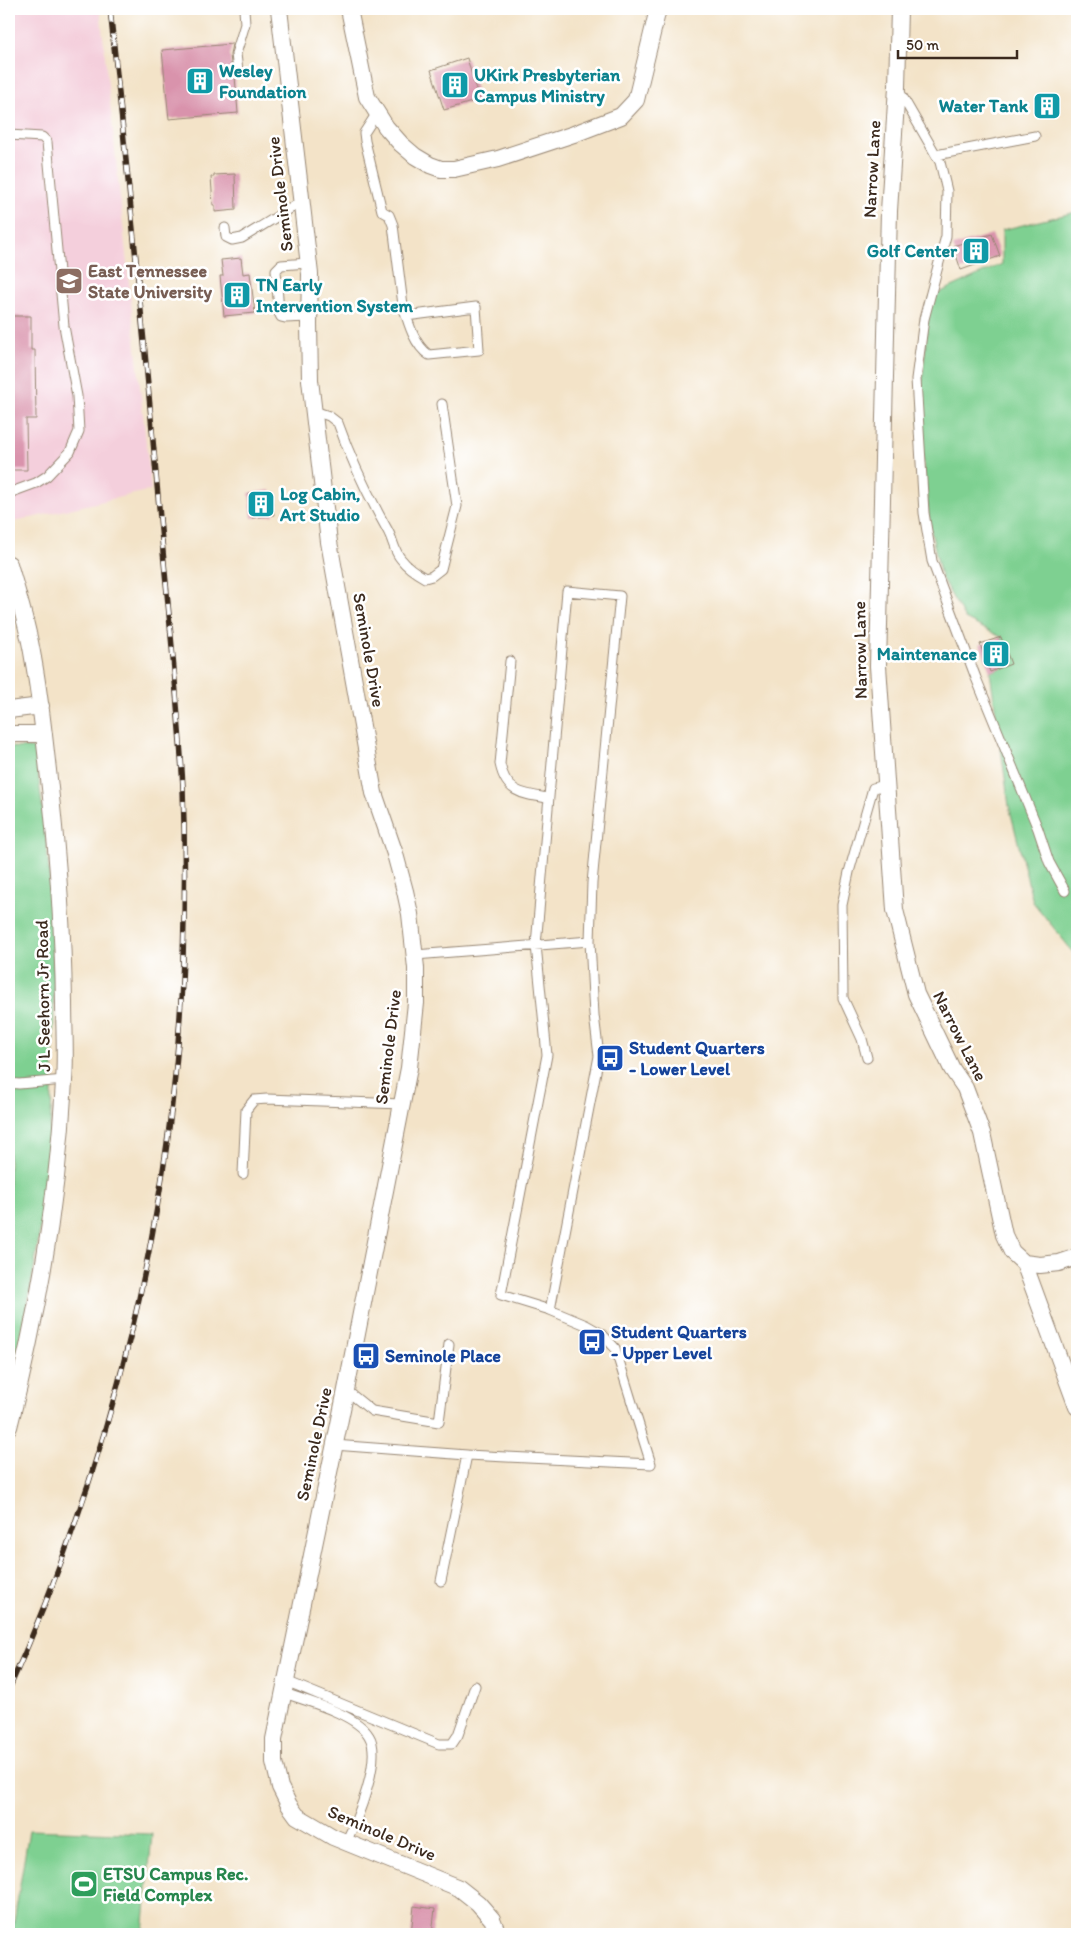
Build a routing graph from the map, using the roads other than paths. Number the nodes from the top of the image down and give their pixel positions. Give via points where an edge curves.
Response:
1 (244, 9) edge
2 (279, 9) edge
3 (349, 9) edge
4 (658, 9) edge
5 (899, 9) edge
6 (238, 71) dead end
7 (897, 87) junction
8 (377, 113) junction
9 (9, 135) edge
10 (1035, 136) dead end
11 (936, 155) junction
12 (301, 202) junction
13 (225, 228) dead end
14 (308, 263) junction
15 (406, 316) junction
16 (309, 317) junction
17 (442, 404) dead end
18 (314, 411) junction
19 (9, 493) edge
20 (9, 564) edge
21 (510, 661) dead end
22 (41, 706) junction
23 (9, 710) edge
24 (9, 734) edge
25 (44, 734) junction
26 (886, 785) junction
27 (548, 798) junction
28 (1065, 891) dead end
29 (590, 941) junction
30 (536, 945) junction
31 (415, 955) junction
32 (867, 1058) dead end
33 (64, 1080) junction
34 (9, 1083) edge
35 (402, 1104) junction
36 (243, 1174) dead end
37 (1077, 1257) edge
38 (1024, 1263) junction
39 (550, 1310) junction
40 (449, 1344) dead end
41 (346, 1390) junction
42 (1077, 1407) edge
43 (9, 1427) edge
44 (334, 1445) junction
45 (466, 1455) junction
46 (441, 1581) dead end
47 (475, 1686) dead end
48 (285, 1687) junction
49 (346, 1842) junction
50 (498, 1934) edge

1 - 6 lane via 245,24 236,54
2 - 12 street, Seminole Drive
3 - 8 street via 367,97
4 - 8 street via 636,100 621,116 574,134 498,159 454,169 441,168 422,161 401,144
5 - 7 street, Narrow Lane
7 - 11 lane
7 - 26 street, Narrow Lane via 889,211 878,656
8 - 15 lane via 364,133 382,210 393,224
9 - 19 lane via 42,137 47,142 64,326 77,396 79,431 70,452 47,476
10 - 11 lane
11 - 28 lane via 946,191 946,236 924,319 916,379 924,513 932,561 1038,828 1048,862
12 - 13 lane via 242,238 232,240 226,237
12 - 14 street, Seminole Drive
14 - 16 street, Seminole Drive
14 - 16 lane via 281,265 276,270 281,317
15 - 15 lane via 420,349 429,355 479,350 476,307
16 - 18 street, Seminole Drive
17 - 18 lane via 457,506 440,569 425,578 400,559 338,423
18 - 31 street, Seminole Drive via 329,542 374,793 405,891
20 - 22 street, J L Seehorn Jr Road via 33,656
21 - 27 lane via 500,764 503,777 514,790
22 - 23 street
22 - 25 street, J L Seehorn Jr Road
24 - 25 street
25 - 33 street, J L Seehorn Jr Road via 63,929
26 - 32 lane via 873,788 842,905 843,998
26 - 38 street, Narrow Lane via 895,910 916,994 952,1069 965,1088 982,1133 1004,1235 1012,1252
27 - 29 lane via 567,591 620,596 593,873
27 - 30 lane
29 - 30 lane
29 - 39 lane via 599,1056
30 - 31 lane
30 - 39 lane via 547,1055 501,1294
31 - 35 street, Seminole Drive via 416,1003
33 - 34 lane
33 - 43 street, J L Seehorn Jr Road via 48,1240 34,1320
35 - 36 lane via 254,1100 246,1110
35 - 41 street, Seminole Drive
37 - 38 street via 1059,1263
38 - 42 street, Narrow Lane
39 - 45 lane via 602,1334 615,1348 651,1464
40 - 41 lane via 439,1422 372,1411
41 - 44 street, Seminole Drive
44 - 45 lane
44 - 48 street, Seminole Drive
45 - 46 lane
47 - 48 lane via 452,1744 440,1744
48 - 49 street, Seminole Drive via 274,1739 274,1762 280,1786 298,1816
48 - 49 lane via 351,1719 370,1736 374,1753 368,1785
49 - 50 street, Seminole Drive via 459,1888 492,1919

